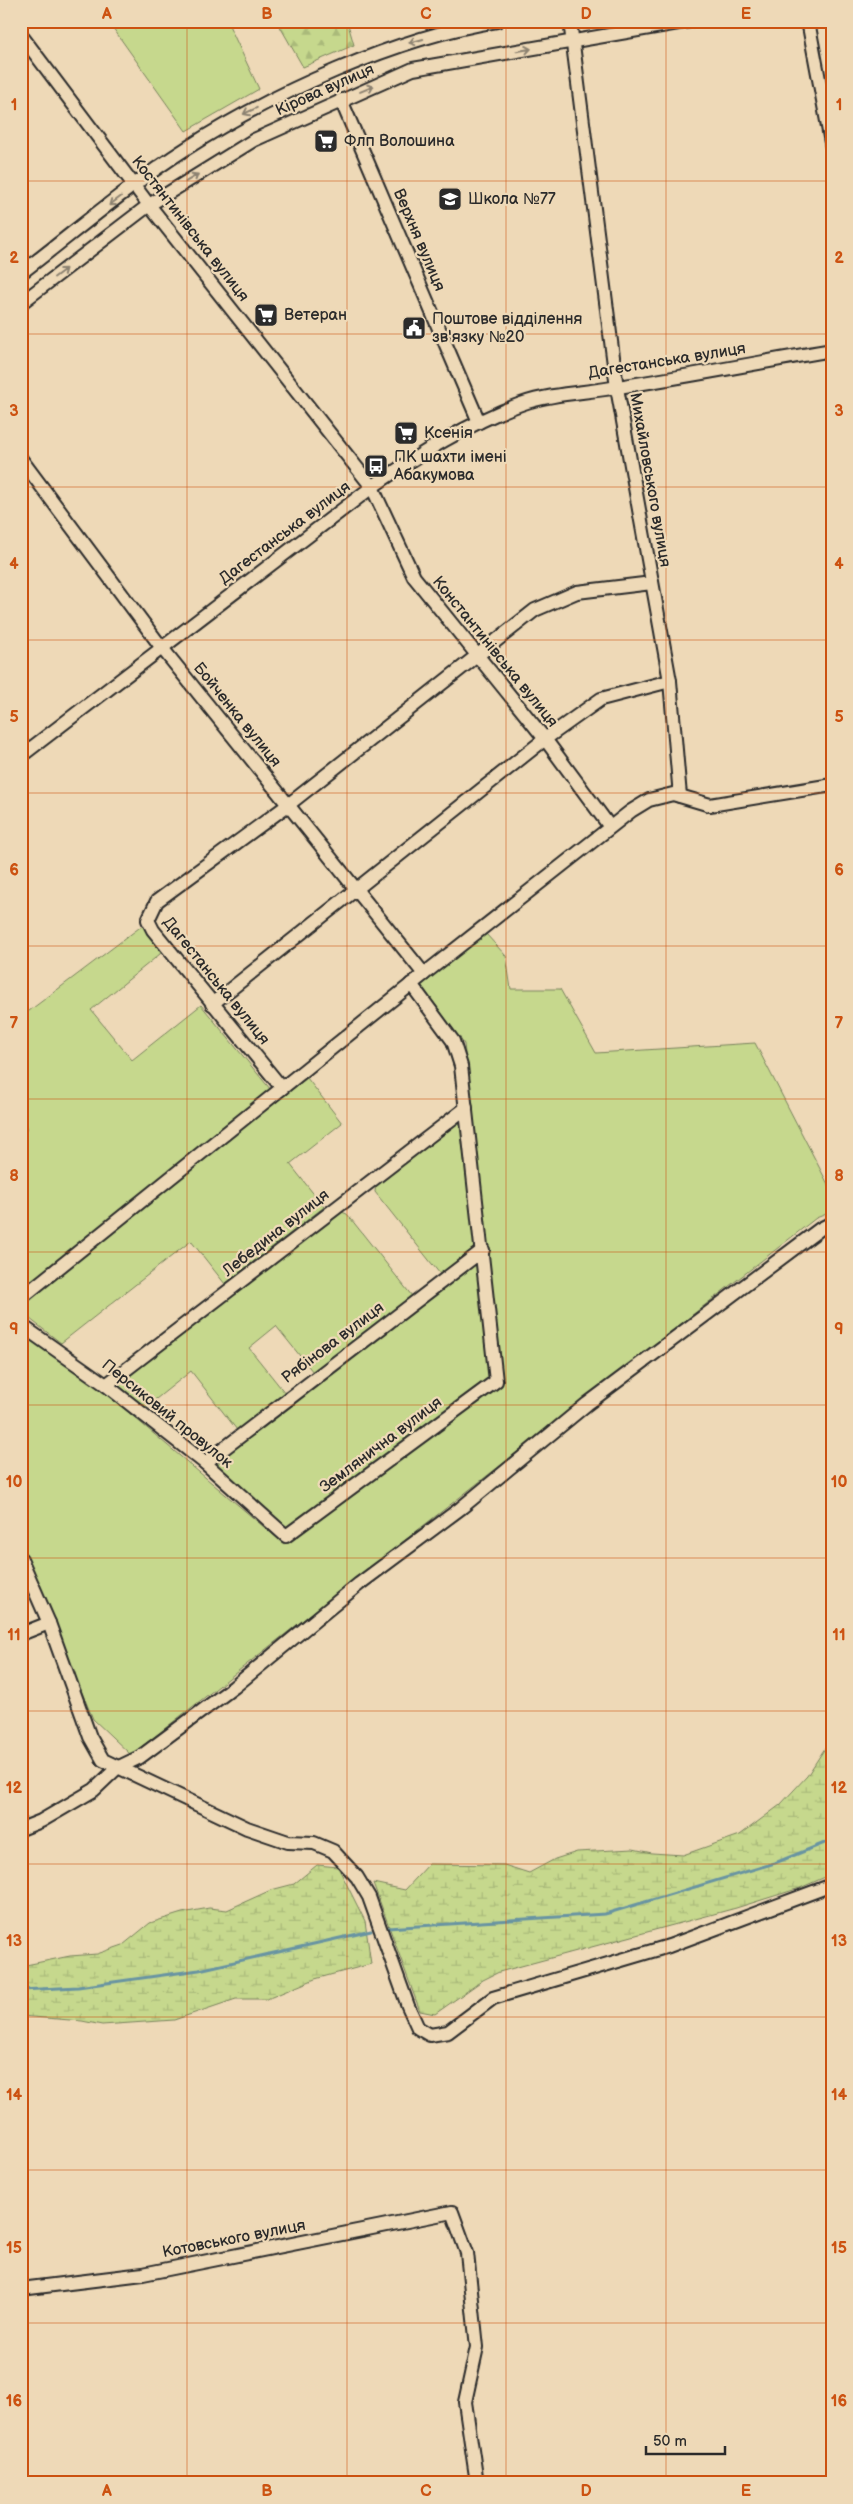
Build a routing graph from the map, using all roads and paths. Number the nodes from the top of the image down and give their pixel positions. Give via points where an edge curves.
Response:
1 (497, 21) edge
2 (570, 21) edge
3 (690, 21) edge
4 (808, 21) edge
5 (21, 35) edge
6 (572, 42) junction
7 (341, 100) junction
8 (832, 148) edge
9 (135, 186) junction
10 (149, 205) junction
11 (21, 273) edge
12 (21, 302) edge
13 (832, 350) edge
14 (617, 388) junction
15 (479, 422) junction
16 (21, 459) edge
17 (372, 487) junction
18 (652, 583) junction
19 (162, 648) junction
20 (477, 655) junction
21 (670, 681) junction
22 (545, 739) junction
23 (21, 756) edge
24 (832, 785) edge
25 (680, 796) junction
26 (288, 805) junction
27 (610, 828) junction
28 (357, 891) junction
29 (424, 974) junction
30 (411, 984) junction
31 (212, 1004) junction
32 (282, 1088) junction
33 (466, 1108) junction
34 (832, 1224) edge
35 (483, 1250) junction
36 (21, 1298) edge
37 (21, 1325) edge
38 (106, 1385) junction
39 (204, 1463) junction
40 (286, 1536) joint
41 (21, 1559) edge
42 (49, 1623) junction
43 (21, 1634) edge
44 (117, 1768) junction
45 (21, 1829) edge
46 (832, 1885) edge
47 (21, 2289) edge
48 (477, 2483) edge

1 -> 9 street, Кірова вулиця via 475,24 408,44 312,82 242,115 186,148
2 - 6 street, Михайловського вулиця
3 - 6 street, Кірова вулиця
4 - 8 street
5 - 9 street, Костянтинівська вулиця
7 -> 6 street, Кірова вулиця via 413,69
6 - 14 street, Михайловського вулиця
10 -> 7 street, Кірова вулиця via 254,140
7 - 15 street, Верхня вулиця
9 - 10 street, Костянтинівська вулиця
9 -> 11 street, Кірова вулиця
12 -> 10 street, Кірова вулиця
10 - 17 street, Костянтинівська вулиця
13 - 14 street, Дагестанська вулиця
14 - 15 street, Дагестанська вулиця via 556,394 521,404
14 - 18 street, Михайловського вулиця
15 - 17 street, Дагестанська вулиця via 408,462
16 - 19 street, Бойченка вулиця
17 - 19 street, Дагестанська вулиця
17 - 20 street, Константинівська вулиця via 414,577
18 - 20 street, Дагестанська вулиця via 577,592 535,610
18 - 21 street, Михайловського вулиця
19 - 23 street, Дагестанська вулиця
19 - 26 street, Бойченка вулиця
20 - 22 street, Константинівська вулиця
20 - 26 street, Дагестанська вулиця
21 - 22 street via 601,699
21 - 25 street, Михайловського вулиця
22 - 27 street, Константинівська вулиця
22 - 28 street
24 - 25 street via 710,805
25 - 27 street via 672,794 649,800
26 - 28 street, Бойченка вулиця
26 - 31 street, Дагестанська вулиця via 157,901 151,911 148,920 153,930
27 - 29 street
28 - 29 street, Бойченка вулиця
28 - 31 street
29 - 30 street
30 - 32 street
30 - 33 street via 452,1042 461,1066
31 - 32 street, Дагестанська вулиця
32 - 36 street
33 - 35 street
33 - 38 street, Лебедина вулиця
34 - 44 street via 820,1229 587,1404 234,1687 140,1757
35 - 39 street, Рябінова вулиця
35 - 40 street, Землянична вулиця via 496,1381
37 - 38 street, Персиковий провулок
38 - 39 street, Персиковий провулок
39 - 40 street, Персиковий провулок
41 - 42 street
42 - 43 street
42 - 44 street via 90,1737 103,1760
44 - 45 street via 94,1790
44 - 46 street via 142,1776 246,1828 288,1842 314,1843 333,1851 357,1877 369,1897 408,2006 418,2028 430,2035 448,2032 494,1998 669,1946
47 - 48 street, Котовського вулиця via 143,2274 452,2212 467,2253 478,2348 465,2402

